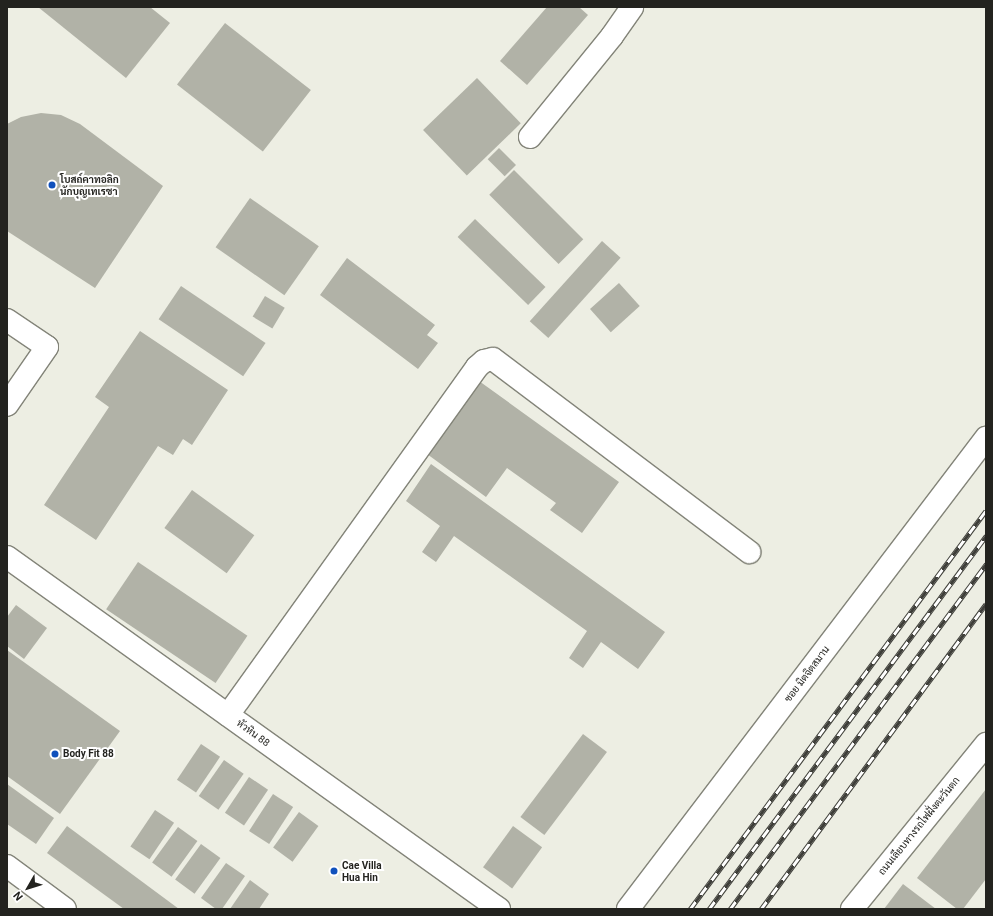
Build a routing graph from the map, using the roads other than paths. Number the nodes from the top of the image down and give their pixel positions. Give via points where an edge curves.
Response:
1 (632, 7) edge
2 (530, 137) dead end
3 (7, 320) edge
4 (7, 405) edge
5 (986, 438) edge
6 (749, 552) dead end
7 (7, 557) edge
8 (228, 715) junction
9 (986, 744) edge
10 (7, 866) edge
11 (65, 909) edge
12 (499, 909) edge
13 (628, 909) edge
14 (852, 909) edge

1 - 2 street via 612,36
3 - 4 street via 47,347
5 - 13 street, ซอย มิตจิตสมาน
6 - 8 street via 493,359 477,367
7 - 8 street, หัวหิน 88
8 - 12 street, หัวหิน 88
9 - 14 street, ถนนเลียบทางรถไฟฝั่งตะวันตก
10 - 11 street

